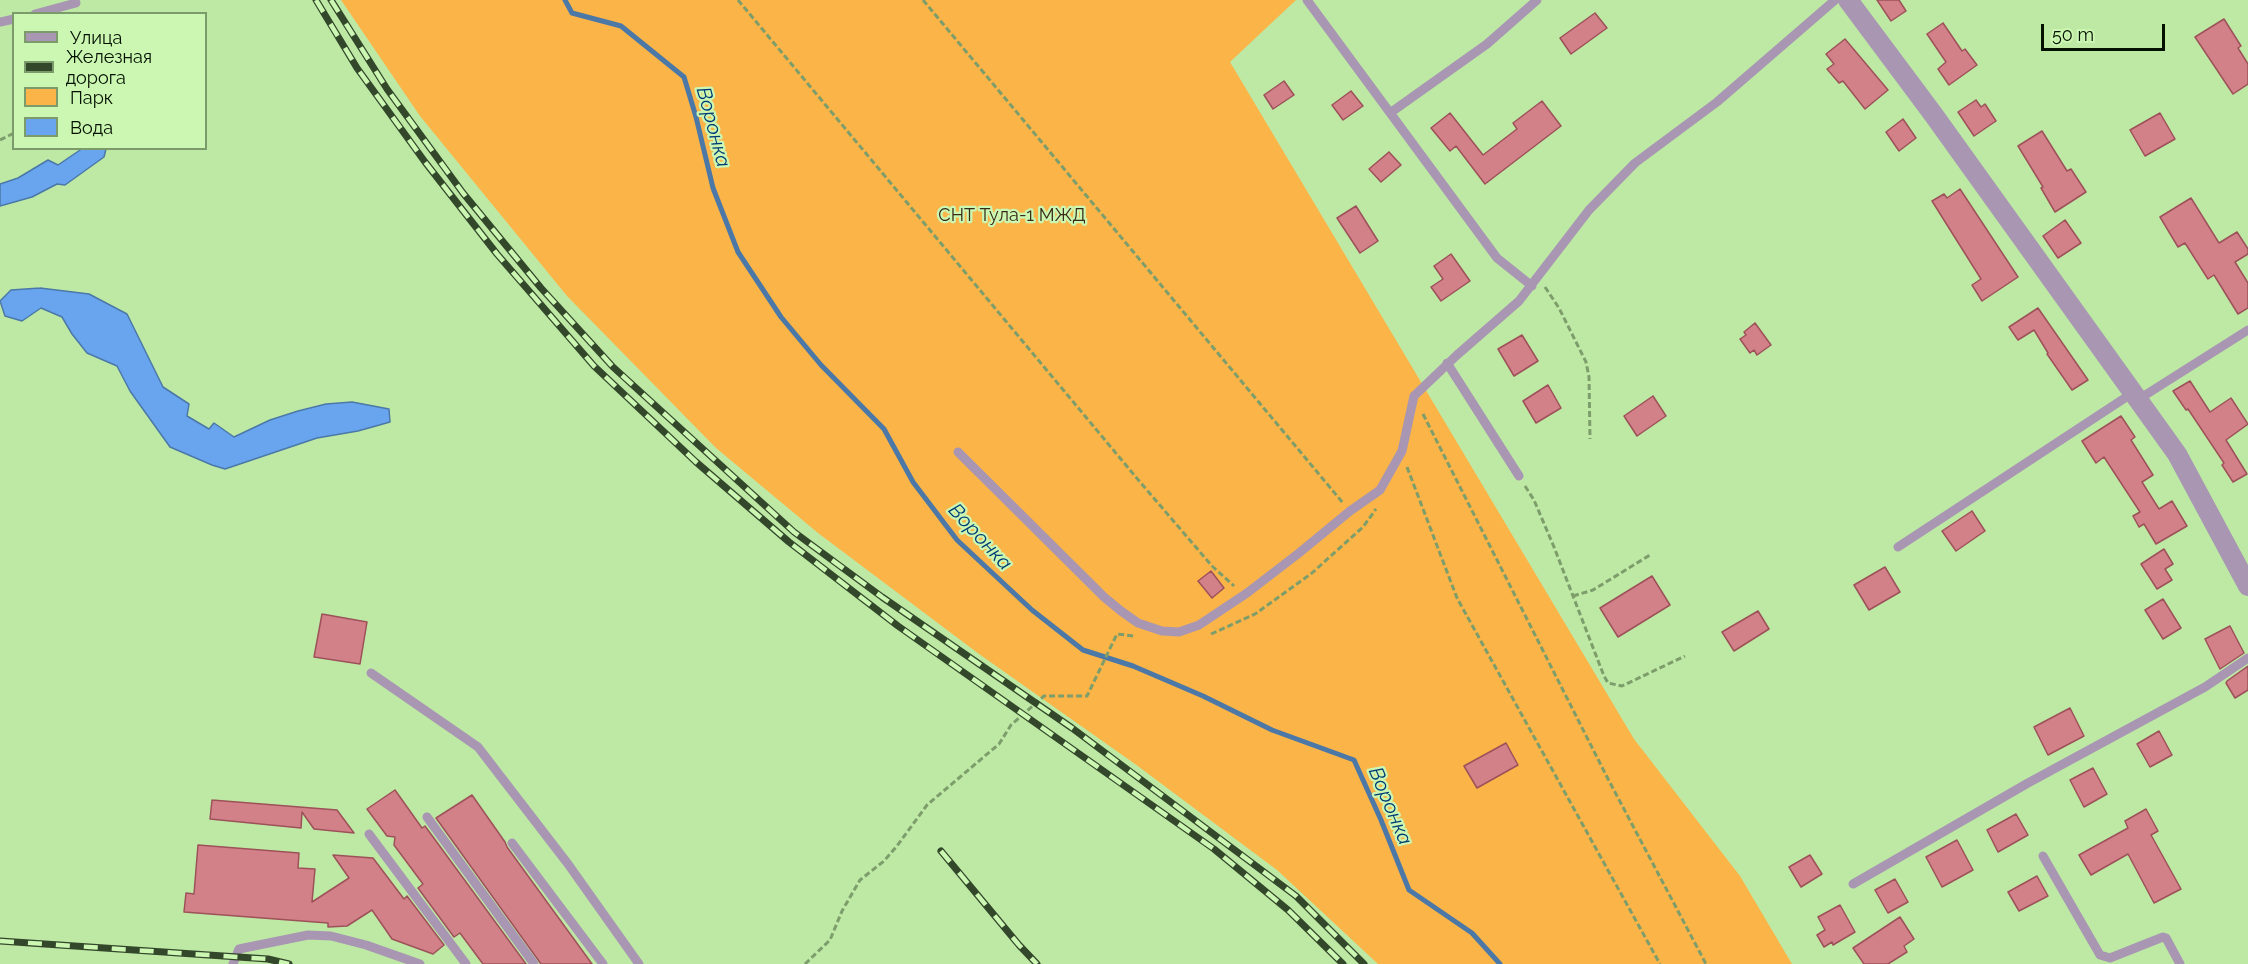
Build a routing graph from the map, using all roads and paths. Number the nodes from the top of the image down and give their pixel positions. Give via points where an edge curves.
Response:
1 (738, 0) edge
2 (923, 0) edge
3 (1307, 0) edge
4 (1537, 0) edge
5 (1835, 0) edge
6 (1848, 0) edge
7 (76, 3) dead end
8 (42, 12) edge
9 (1390, 113) junction
10 (1538, 278) junction
11 (1532, 286) junction
12 (2248, 330) edge
13 (1447, 363) junction
14 (2136, 395) junction
15 (1414, 396) junction
16 (1590, 439) dead end
17 (1402, 451) junction
18 (958, 452) dead end
19 (1519, 476) joint
20 (1380, 490) junction
21 (1350, 511) junction
22 (1898, 547) dead end
23 (1650, 555) dead end
24 (2248, 586) edge
25 (1247, 593) junction
26 (1573, 596) junction
27 (1117, 634) dead end
28 (1212, 634) dead end
29 (1685, 656) dead end
30 (2248, 658) edge
31 (371, 673) dead end
32 (427, 817) dead end
33 (369, 834) dead end
34 (512, 843) dead end
35 (2043, 856) dead end
36 (1853, 884) dead end
37 (233, 964) edge
38 (420, 964) edge
39 (466, 964) edge
40 (534, 964) edge
41 (603, 964) edge
42 (639, 964) edge
43 (804, 964) edge
44 (1660, 964) edge
45 (1706, 964) edge
46 (2180, 964) edge

1 - 25 path via 1190,541 1231,585
2 - 21 path
3 - 9 lane
4 - 9 lane via 1486,44
5 - 10 lane via 1717,102 1635,164 1589,210
6 - 14 street
7 - 8 lane
9 - 11 lane via 1497,258
10 - 11 lane
10 - 16 path via 1559,308 1584,357 1589,377
11 - 13 lane
12 - 14 lane
13 - 15 lane
13 - 19 lane
14 - 22 lane
14 - 24 street via 2177,454
15 - 17 lane
15 - 45 path
17 - 20 lane
17 - 44 path via 1457,598
18 - 25 lane via 1104,597 1138,622 1162,631 1179,632 1199,625
19 - 26 path via 1534,500
20 - 21 lane
20 - 28 path via 1371,517 1312,573 1255,614
21 - 25 lane
23 - 26 path via 1593,590
26 - 29 path via 1608,683 1622,686
27 - 43 path via 1087,696 1044,696 1011,725 999,744 927,806 884,861 860,880 830,940
30 - 36 lane via 2205,687
31 - 42 lane via 478,747
32 - 40 lane
33 - 39 lane
34 - 41 lane
35 - 46 lane via 2101,956 2110,958 2163,937
37 - 38 lane via 239,949 308,935 349,940

